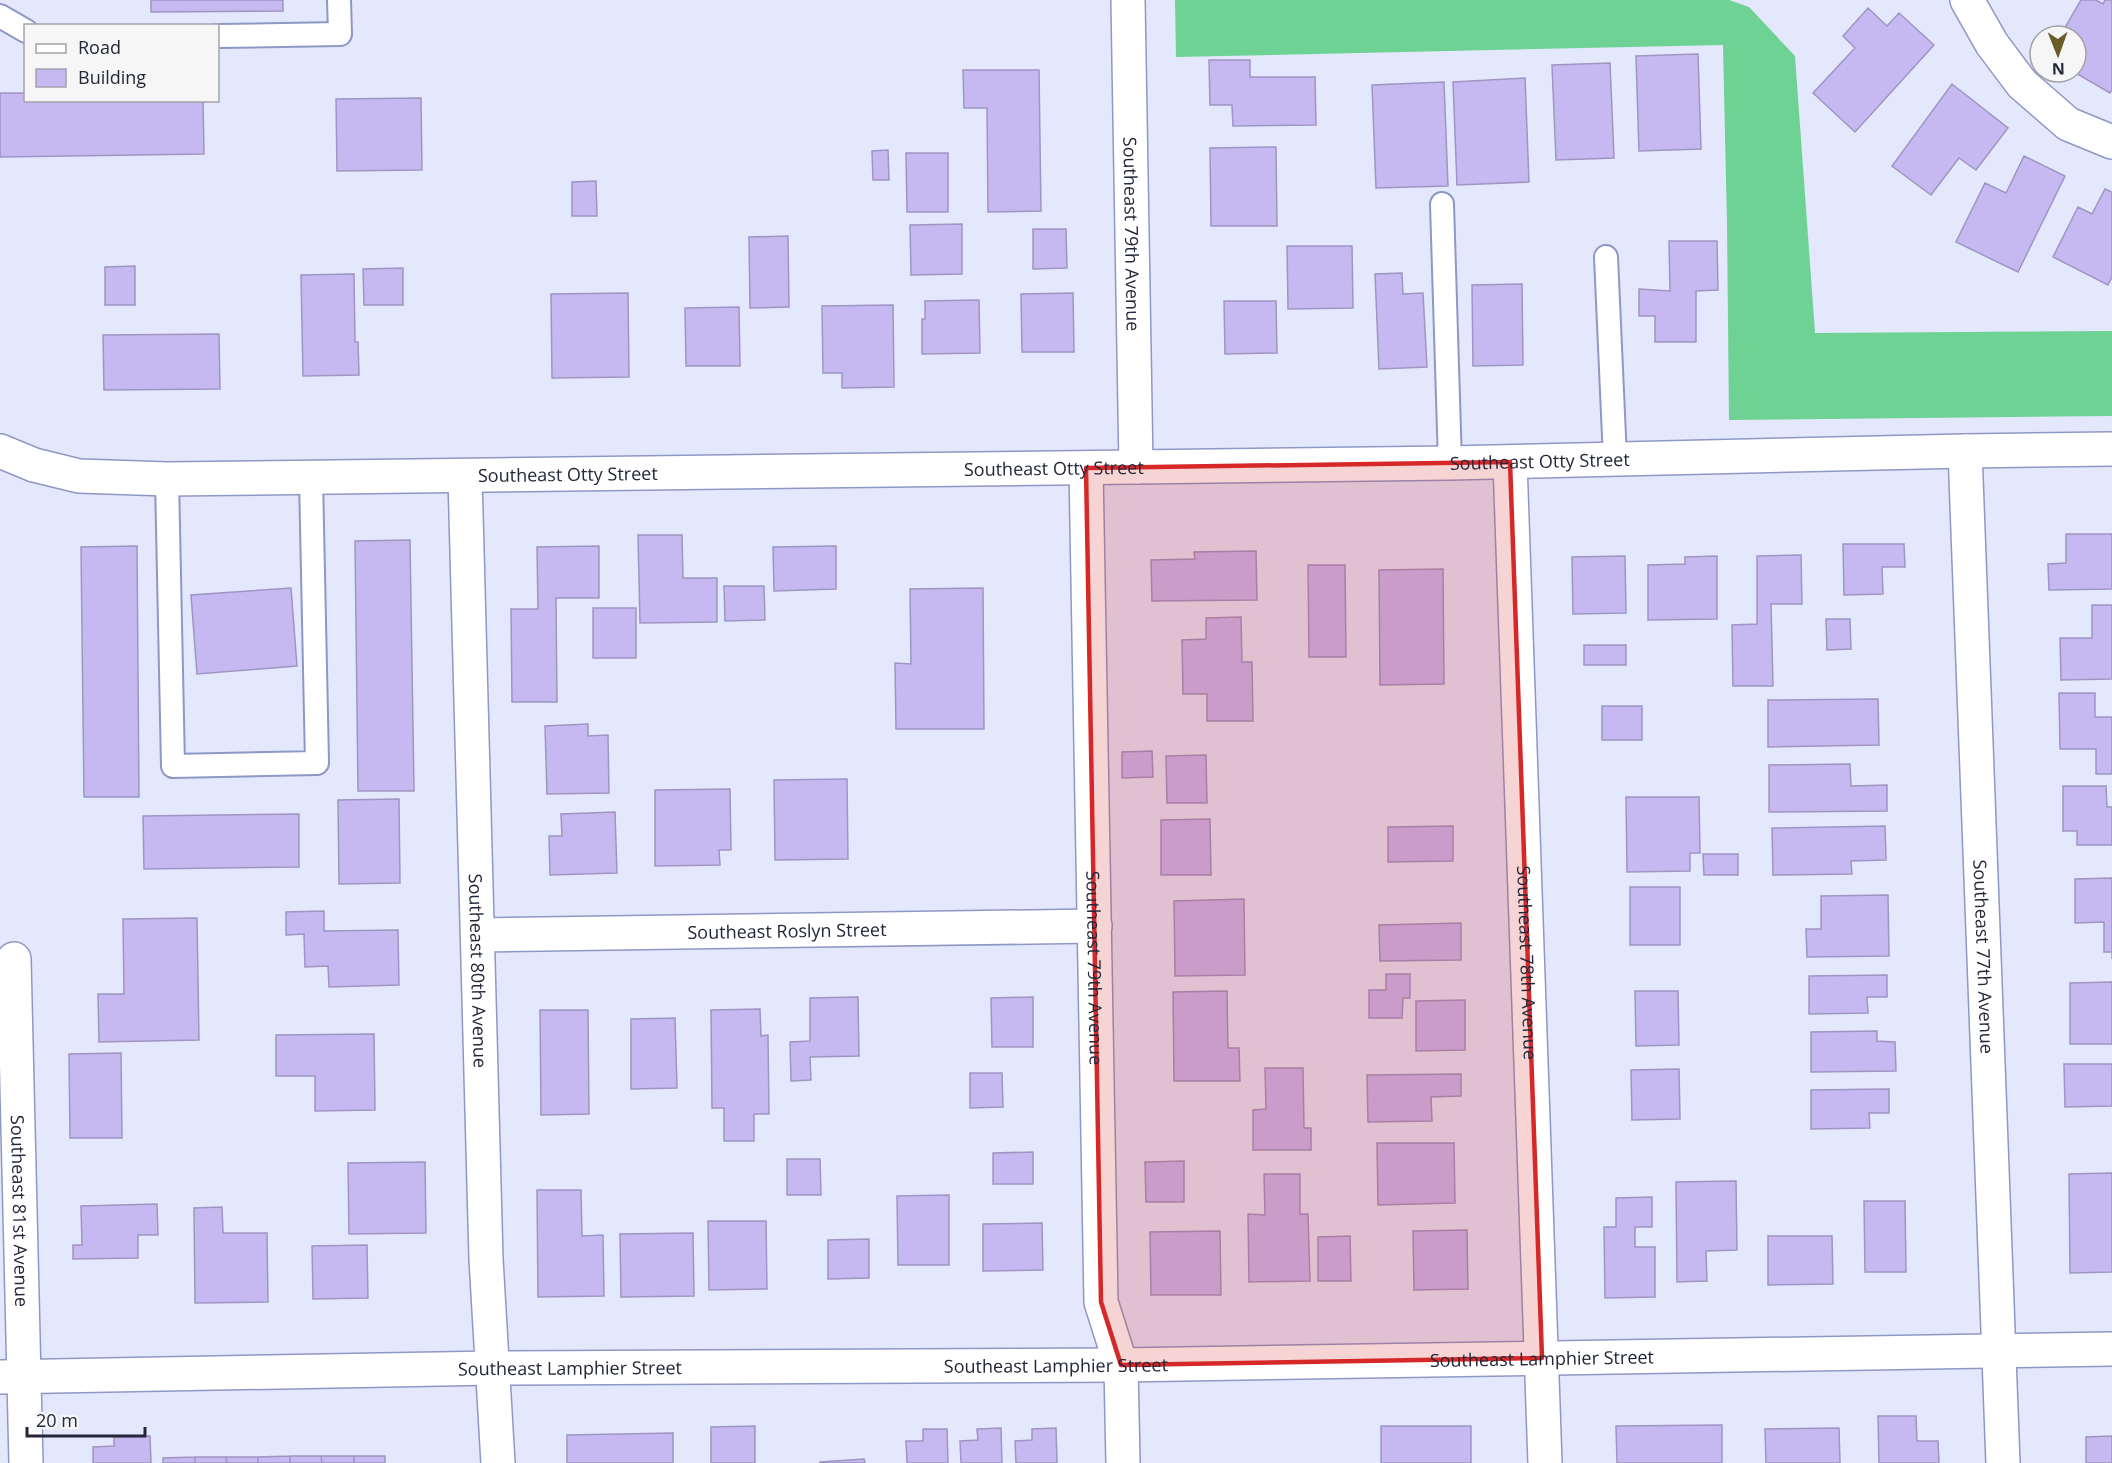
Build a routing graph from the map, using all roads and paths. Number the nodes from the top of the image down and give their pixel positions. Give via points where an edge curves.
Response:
1 (339, 0) edge
2 (1128, 0) edge
3 (1967, 0) edge
4 (0, 16) edge
5 (24, 30) edge
6 (219, 36) edge
7 (2112, 142) edge
8 (1442, 204) dead end
9 (1606, 257) dead end
10 (2112, 449) edge
11 (0, 451) edge
12 (1965, 451) junction
13 (1615, 459) junction
14 (1510, 462) junction
15 (1450, 463) junction
16 (1136, 467) junction
17 (1086, 468) junction
18 (465, 477) junction
19 (311, 478) junction
20 (167, 479) junction
21 (1095, 926) junction
22 (478, 935) junction
23 (14, 959) dead end
24 (2112, 1349) edge
25 (1999, 1350) junction
26 (1542, 1358) junction
27 (1121, 1365) junction
28 (494, 1368) junction
29 (12, 1377) edge
30 (26, 1463) edge
31 (498, 1463) edge
32 (1123, 1463) edge
33 (1545, 1463) edge
34 (2003, 1463) edge

1 - 6 lane via 340,34
2 - 16 street, Southeast 79th Avenue
3 - 7 street via 1992,45 2022,84 2068,124
4 - 5 lane
8 - 15 lane
9 - 13 lane
10 - 12 street, Southeast Otty Street
11 - 20 street, Southeast Otty Street via 34,465 79,476
12 - 13 street, Southeast Otty Street
12 - 25 street, Southeast 77th Avenue
13 - 14 street, Southeast Otty Street
14 - 15 street, Southeast Otty Street
14 - 26 street, Southeast 78th Avenue
15 - 16 street, Southeast Otty Street
16 - 17 street, Southeast Otty Street
17 - 18 street, Southeast Otty Street
17 - 21 street, Southeast 79th Avenue
18 - 19 street, Southeast Otty Street
18 - 22 street, Southeast 80th Avenue
19 - 20 street, Southeast Otty Street
19 - 20 lane via 317,763 173,766
21 - 22 street, Southeast Roslyn Street
21 - 27 street, Southeast 79th Avenue via 1101,1302
22 - 28 street, Southeast 80th Avenue via 486,1259
23 - 29 street, Southeast 81st Avenue
24 - 25 street, Southeast Lamphier Street
25 - 26 street, Southeast Lamphier Street
25 - 34 street, Southeast 77th Avenue
26 - 27 street, Southeast Lamphier Street
26 - 33 street, Southeast 78th Avenue
27 - 28 street, Southeast Lamphier Street
27 - 32 street, Southeast 79th Avenue
28 - 29 street, Southeast Lamphier Street
28 - 31 street, Southeast 80th Avenue
29 - 30 street, Southeast 81st Avenue

